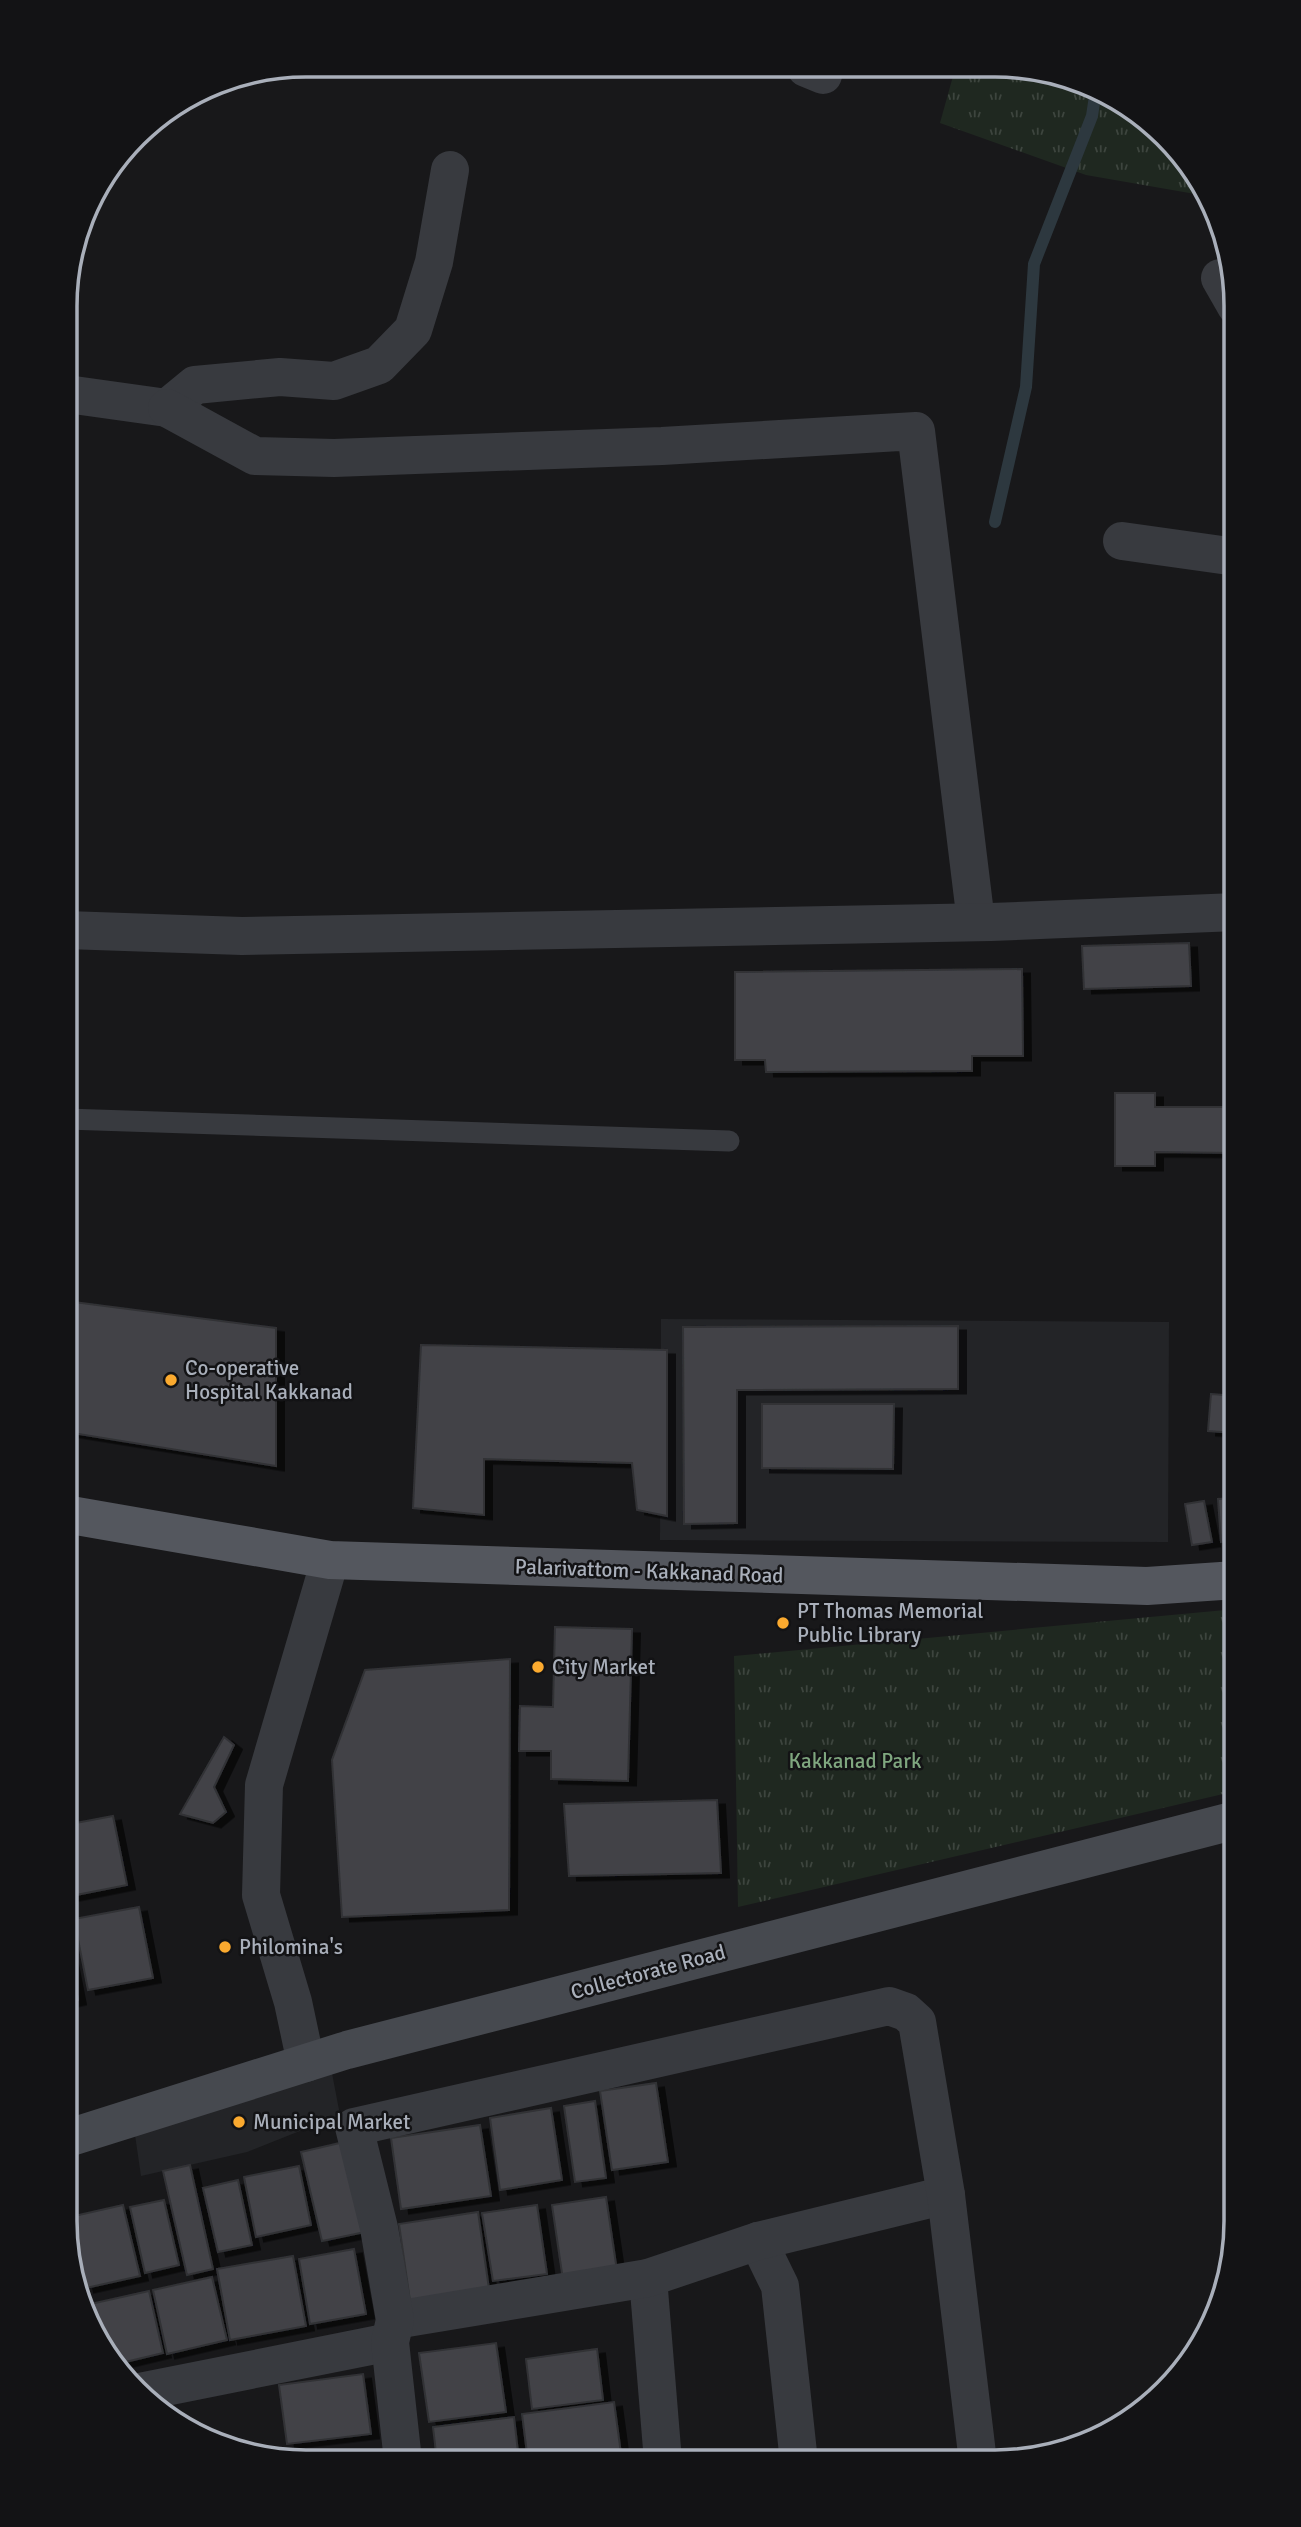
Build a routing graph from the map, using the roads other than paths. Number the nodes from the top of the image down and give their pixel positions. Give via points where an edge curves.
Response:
1 (450, 170) dead end
2 (77, 395) edge
3 (167, 408) junction
4 (1122, 541) dead end
5 (1224, 555) edge
6 (1224, 912) edge
7 (975, 922) junction
8 (77, 930) edge
9 (77, 1119) edge
10 (729, 1141) dead end
11 (77, 1516) edge
12 (330, 1560) junction
13 (1224, 1581) edge
14 (1224, 1823) edge
15 (306, 2063) junction
16 (77, 2135) edge
17 (946, 2194) junction
18 (758, 2241) junction
19 (648, 2277) junction
20 (393, 2331) junction
21 (151, 2389) edge
22 (402, 2450) edge
23 (662, 2450) edge
24 (798, 2450) edge
25 (977, 2450) edge

1 - 3 street via 434,262 413,330 379,365 334,381 280,377 195,385
2 - 3 street
3 - 7 street via 255,456 321,458 662,446 916,431
4 - 5 street
6 - 7 street
7 - 8 street via 242,936
9 - 10 lane
11 - 12 main road, Palarivattom - Kakkanad Road
12 - 13 main road, Palarivattom - Kakkanad Road via 1147,1586
12 - 15 street via 264,1785 261,1895
14 - 15 street, Collectorate Road
15 - 16 street, Collectorate Road
17 - 18 street
17 - 20 street via 917,2022 889,2006 354,2127 379,2228
17 - 25 street
18 - 19 street
18 - 24 street via 780,2286
19 - 20 street
19 - 23 street
20 - 21 street
20 - 22 street

